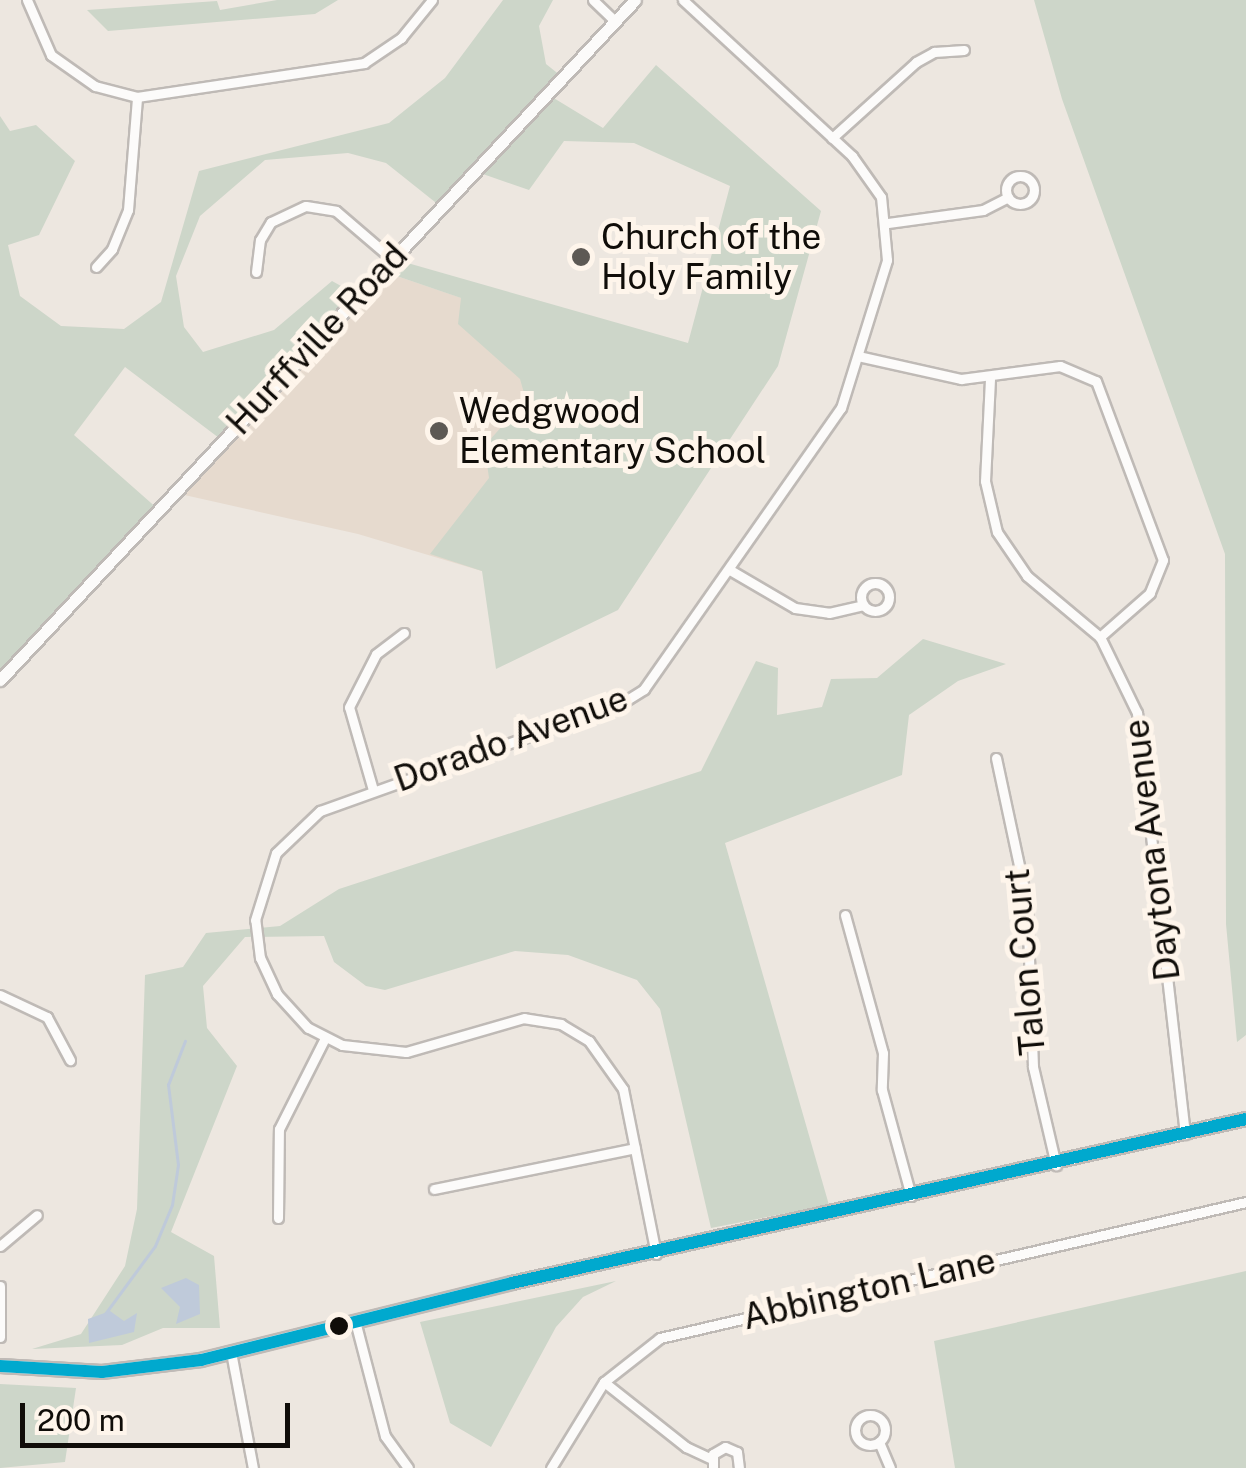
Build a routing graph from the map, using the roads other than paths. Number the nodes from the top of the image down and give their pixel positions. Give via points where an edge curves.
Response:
1 (27, 0) edge
2 (432, 0) edge
3 (594, 0) edge
4 (635, 0) edge
5 (683, 0) edge
6 (615, 21) junction
7 (964, 50) dead end
8 (137, 97) junction
9 (832, 138) junction
10 (1008, 198) dead end
11 (888, 223) junction
12 (392, 258) junction
13 (96, 267) dead end
14 (256, 272) dead end
15 (858, 356) junction
16 (990, 380) junction
17 (730, 570) junction
18 (862, 605) dead end
19 (404, 633) dead end
20 (1100, 637) junction
21 (0, 680) edge
22 (996, 758) dead end
23 (373, 790) junction
24 (845, 915) dead end
25 (0, 995) edge
26 (324, 1038) junction
27 (70, 1060) dead end
28 (1246, 1120) edge
29 (1185, 1134) junction
30 (635, 1148) junction
31 (1056, 1165) junction
32 (434, 1189) dead end
33 (912, 1198) junction
34 (1246, 1202) edge
35 (37, 1214) dead end
36 (278, 1218) dead end
37 (0, 1246) edge
38 (656, 1254) junction
39 (0, 1286) edge
40 (354, 1321) junction
41 (0, 1338) edge
42 (231, 1352) junction
43 (0, 1366) edge
44 (604, 1382) junction
45 (879, 1442) dead end
46 (712, 1463) edge
47 (252, 1468) edge
48 (408, 1468) edge
49 (551, 1468) edge
50 (739, 1468) edge
51 (890, 1468) edge

1 - 8 street via 51,55 96,86
2 - 8 street via 401,38 364,63
3 - 6 street
4 - 6 street, Hurffville Road
5 - 9 street, Dorado Avenue
6 - 12 street, Hurffville Road
7 - 9 street via 943,50 916,62
8 - 13 street via 128,210 112,249
9 - 11 street, Dorado Avenue via 873,181
10 - 11 street via 984,210
11 - 15 street, Dorado Avenue via 886,260
12 - 14 street via 336,211 306,206 271,222 260,240
12 - 21 street, Hurffville Road
15 - 16 street via 927,374
15 - 17 street, Dorado Avenue via 837,416
16 - 20 street, Daytona Avenue via 985,482 997,532 1027,576
16 - 20 street via 1066,366 1091,377 1106,397 1164,560 1150,593
17 - 18 street via 795,608 829,614
17 - 23 street, Dorado Avenue via 634,697
19 - 23 street via 376,654 350,701 350,722
20 - 29 street, Daytona Avenue via 1137,714
22 - 31 street, Talon Court via 1027,903 1033,1066
23 - 26 street, Dorado Avenue via 320,811 291,833 272,860 258,900 256,933 267,977 294,1016
24 - 33 street via 883,1053 882,1090
25 - 27 street via 47,1017
26 - 30 street, Dorado Avenue via 397,1053 506,1020 560,1024 589,1042 617,1075
26 - 36 street via 278,1135
28 - 29 main road
29 - 31 main road
30 - 32 street
30 - 38 street, Dorado Avenue
31 - 33 main road
33 - 38 main road
34 - 44 street, Abbington Lane via 681,1332 641,1349
35 - 37 street
38 - 40 main road
39 - 41 street
40 - 42 main road
40 - 48 street via 385,1436
42 - 43 main road via 130,1370
42 - 47 street
44 - 46 street
44 - 49 street, Abbington Lane
45 - 51 street
46 - 50 street via 729,1447 739,1456

